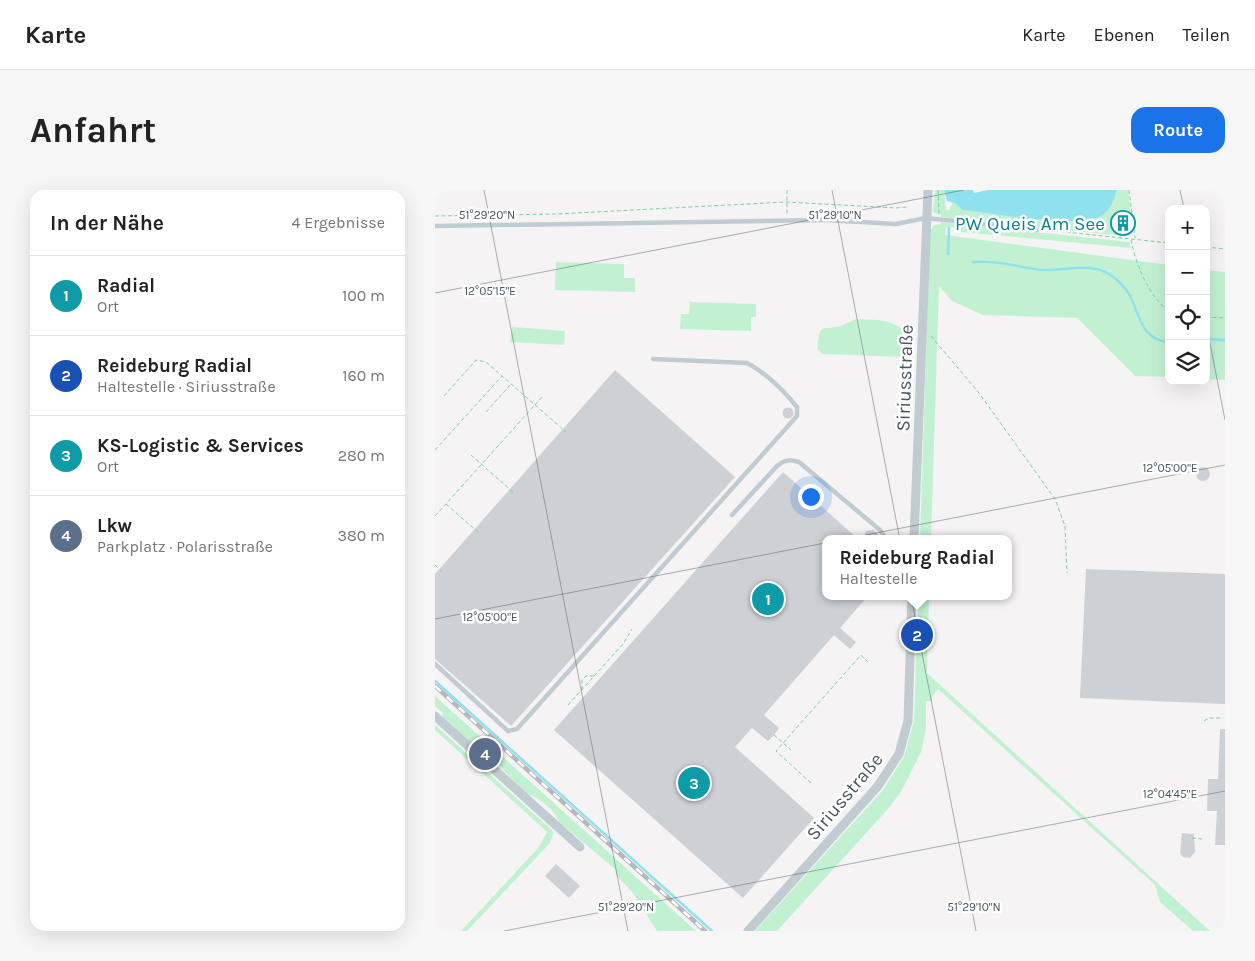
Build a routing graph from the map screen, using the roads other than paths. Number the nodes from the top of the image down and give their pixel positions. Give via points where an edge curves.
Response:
1 (928, 190) edge
2 (925, 218) junction
3 (435, 226) edge
4 (1041, 230) road end
5 (653, 359) dead end
6 (732, 515) dead end
7 (883, 535) edge
8 (914, 535) edge
9 (912, 600) edge
10 (435, 664) edge
11 (435, 716) edge
12 (580, 847) dead end
13 (747, 931) edge

1 - 2 street, Siriusstraße
2 - 3 lane via 896,224 788,220
2 - 4 lane
2 - 8 street, Siriusstraße
5 - 10 lane via 747,364 757,368 792,401 797,407 797,416 517,729 508,730
6 - 7 lane via 777,466 793,460
9 - 13 street, Siriusstraße via 908,721 893,766
11 - 12 street

